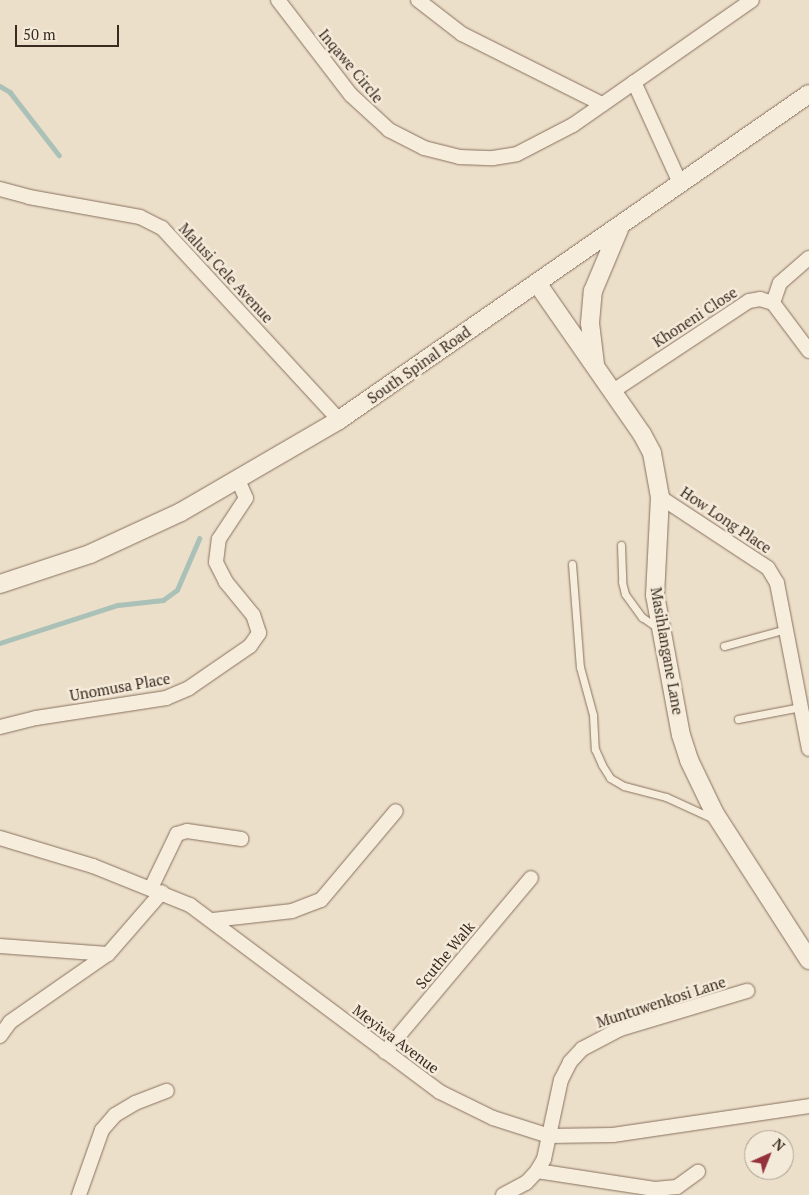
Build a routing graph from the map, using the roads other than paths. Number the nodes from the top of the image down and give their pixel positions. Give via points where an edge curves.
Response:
1 (278, 0) edge
2 (418, 0) edge
3 (752, 0) edge
4 (634, 82) junction
5 (809, 94) edge
6 (602, 104) junction
7 (680, 182) junction
8 (0, 189) edge
9 (620, 226) junction
10 (809, 258) edge
11 (537, 283) junction
12 (773, 303) junction
13 (809, 351) edge
14 (596, 367) junction
15 (613, 391) junction
16 (339, 420) junction
17 (238, 480) junction
18 (660, 496) junction
19 (621, 545) dead end
20 (572, 564) dead end
21 (0, 584) edge
22 (786, 629) junction
23 (661, 631) junction
24 (724, 646) dead end
25 (801, 707) junction
26 (738, 719) dead end
27 (0, 727) edge
28 (809, 749) edge
29 (396, 811) dead end
30 (720, 822) junction
31 (0, 838) edge
32 (241, 839) dead end
33 (530, 878) dead end
34 (157, 890) junction
35 (213, 920) junction
36 (0, 946) edge
37 (108, 954) junction
38 (809, 960) edge
39 (747, 992) dead end
40 (0, 1036) edge
41 (385, 1052) junction
42 (167, 1091) dead end
43 (809, 1106) edge
44 (550, 1136) junction
45 (537, 1171) junction
46 (698, 1172) dead end
47 (79, 1195) edge
48 (503, 1195) edge

1 - 6 street, Inqawe Circle via 351,95 390,130 424,148 460,157 493,158 517,154 545,141
2 - 6 street via 462,34
3 - 4 street, Inqawe Circle
4 - 6 street, Inqawe Circle
4 - 7 street
5 - 7 street, South Spinal Road
7 - 9 street, South Spinal Road
8 - 16 street, Malusi Cele Avenue via 140,218 162,228
9 - 11 street, South Spinal Road
9 - 14 street via 593,291 590,322
10 - 12 street via 780,283
11 - 14 street, Masihlangane Lane
11 - 16 street, South Spinal Road
12 - 13 street
12 - 15 street, Khoneni Close via 760,299 734,308
14 - 15 street, Masihlangane Lane
15 - 18 street, Masihlangane Lane via 652,453
16 - 17 street, South Spinal Road
17 - 21 street, South Spinal Road via 181,512 90,554
17 - 27 street, Unomusa Place via 246,498 218,539 216,562 226,582 253,615 259,633 250,646 189,688 166,698 36,718
18 - 22 street, How Long Place via 768,568 777,584
18 - 23 street, Masihlangane Lane via 654,573
19 - 23 lane via 625,594 642,617
20 - 30 lane via 580,667 593,715 595,749 602,765 610,778 624,786 666,797
22 - 24 lane
22 - 25 street, How Long Place
23 - 30 street, Masihlangane Lane via 681,735 693,768
25 - 26 lane
25 - 28 street, How Long Place
29 - 35 street via 321,900 292,911
30 - 38 street, Masihlangane Lane
31 - 34 street, Meyiwa Avenue via 69,858
32 - 34 street via 187,831 177,834
33 - 41 street, Scuthe Walk
34 - 35 street, Meyiwa Avenue
34 - 37 street
35 - 41 street, Meyiwa Avenue
36 - 37 street
37 - 40 street via 10,1022
39 - 44 street, Muntuwenkosi Lane via 620,1029 582,1049 570,1062 561,1080
41 - 44 street, Meyiwa Avenue via 440,1092 468,1107
42 - 47 street via 134,1103 115,1115 102,1130
43 - 44 street, Meyiwa Avenue via 613,1134
44 - 45 street, Muntuwenkosi Lane
45 - 46 street via 655,1190 677,1187
45 - 48 street, Muntuwenkosi Lane via 526,1183

